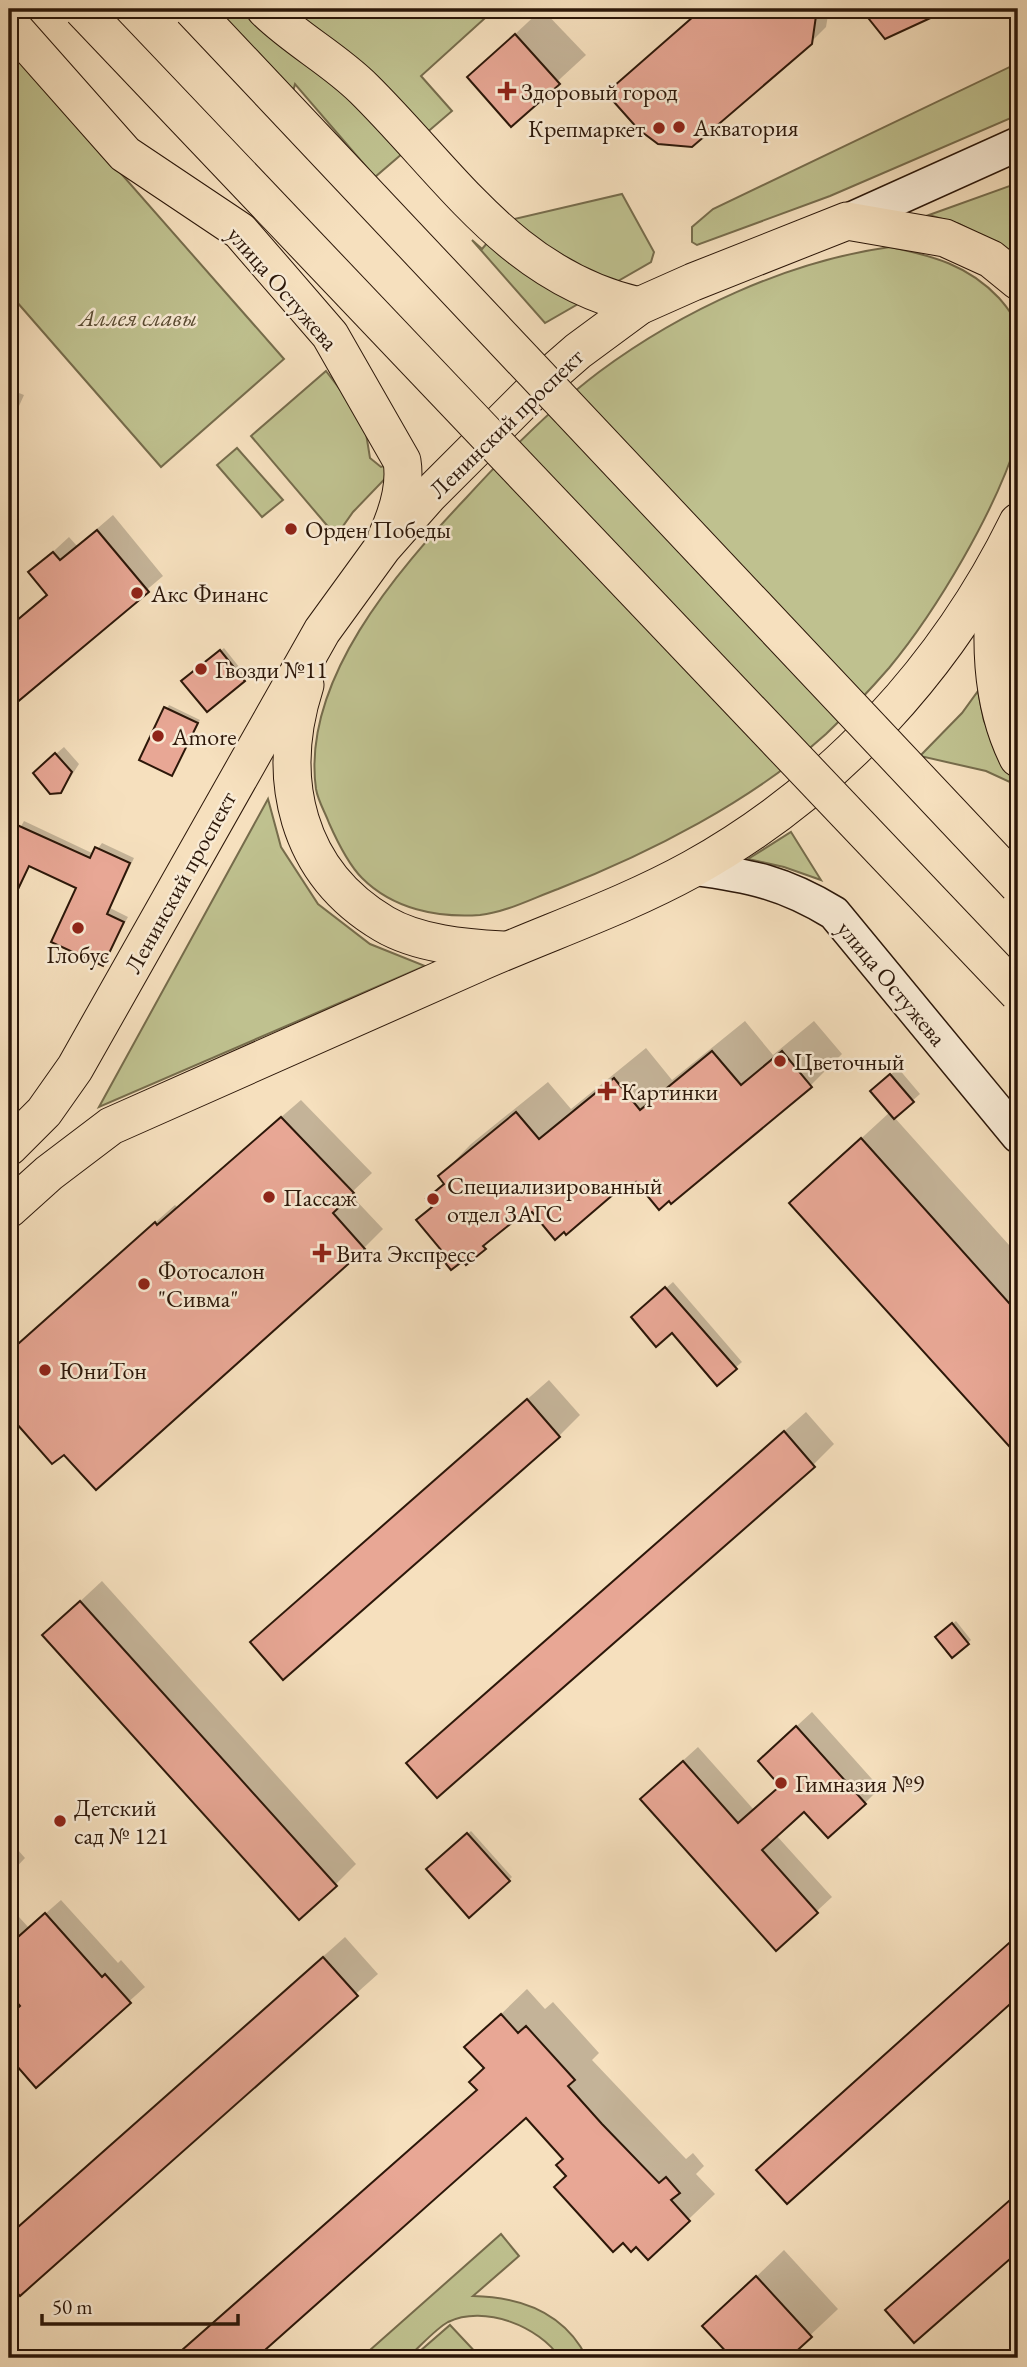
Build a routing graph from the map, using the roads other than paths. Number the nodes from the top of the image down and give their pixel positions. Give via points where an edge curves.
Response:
1 (82, 9) edge
2 (192, 9) edge
3 (265, 9) edge
4 (9, 23) edge
5 (1018, 145) edge
6 (847, 222) junction
7 (1018, 281) edge
8 (639, 306) junction
9 (1018, 522) edge
10 (383, 547) junction
11 (998, 562) junction
12 (323, 631) junction
13 (1018, 758) edge
14 (692, 869) junction
15 (1018, 885) edge
16 (508, 950) junction
17 (1018, 993) edge
18 (1018, 1136) edge
19 (9, 1147) edge
20 (9, 1209) edge

1 - 17 main road, bridge
2 - 15 main road, bridge
3 - 8 main road via 362,87 486,222 578,285 610,300
4 - 10 main road, улица Остужева via 125,154 240,231 330,335 402,461 398,504
5 - 6 street, Ленинский проспект
6 - 7 main road via 945,238 991,259
6 - 8 main road, Ленинский проспект
8 - 10 main road, Ленинский проспект via 539,385
9 - 11 main road
10 - 12 main road, Ленинский проспект
11 - 13 main road via 992,612 997,695
11 - 14 main road via 954,632 863,743 776,814
12 - 16 main road via 297,711 292,766 295,803 315,853 350,898 385,925 457,946
12 - 19 main road, Ленинский проспект via 75,1068 44,1112
14 - 16 main road
14 - 18 street, улица Остужева via 758,877 834,913
16 - 20 main road via 111,1126

